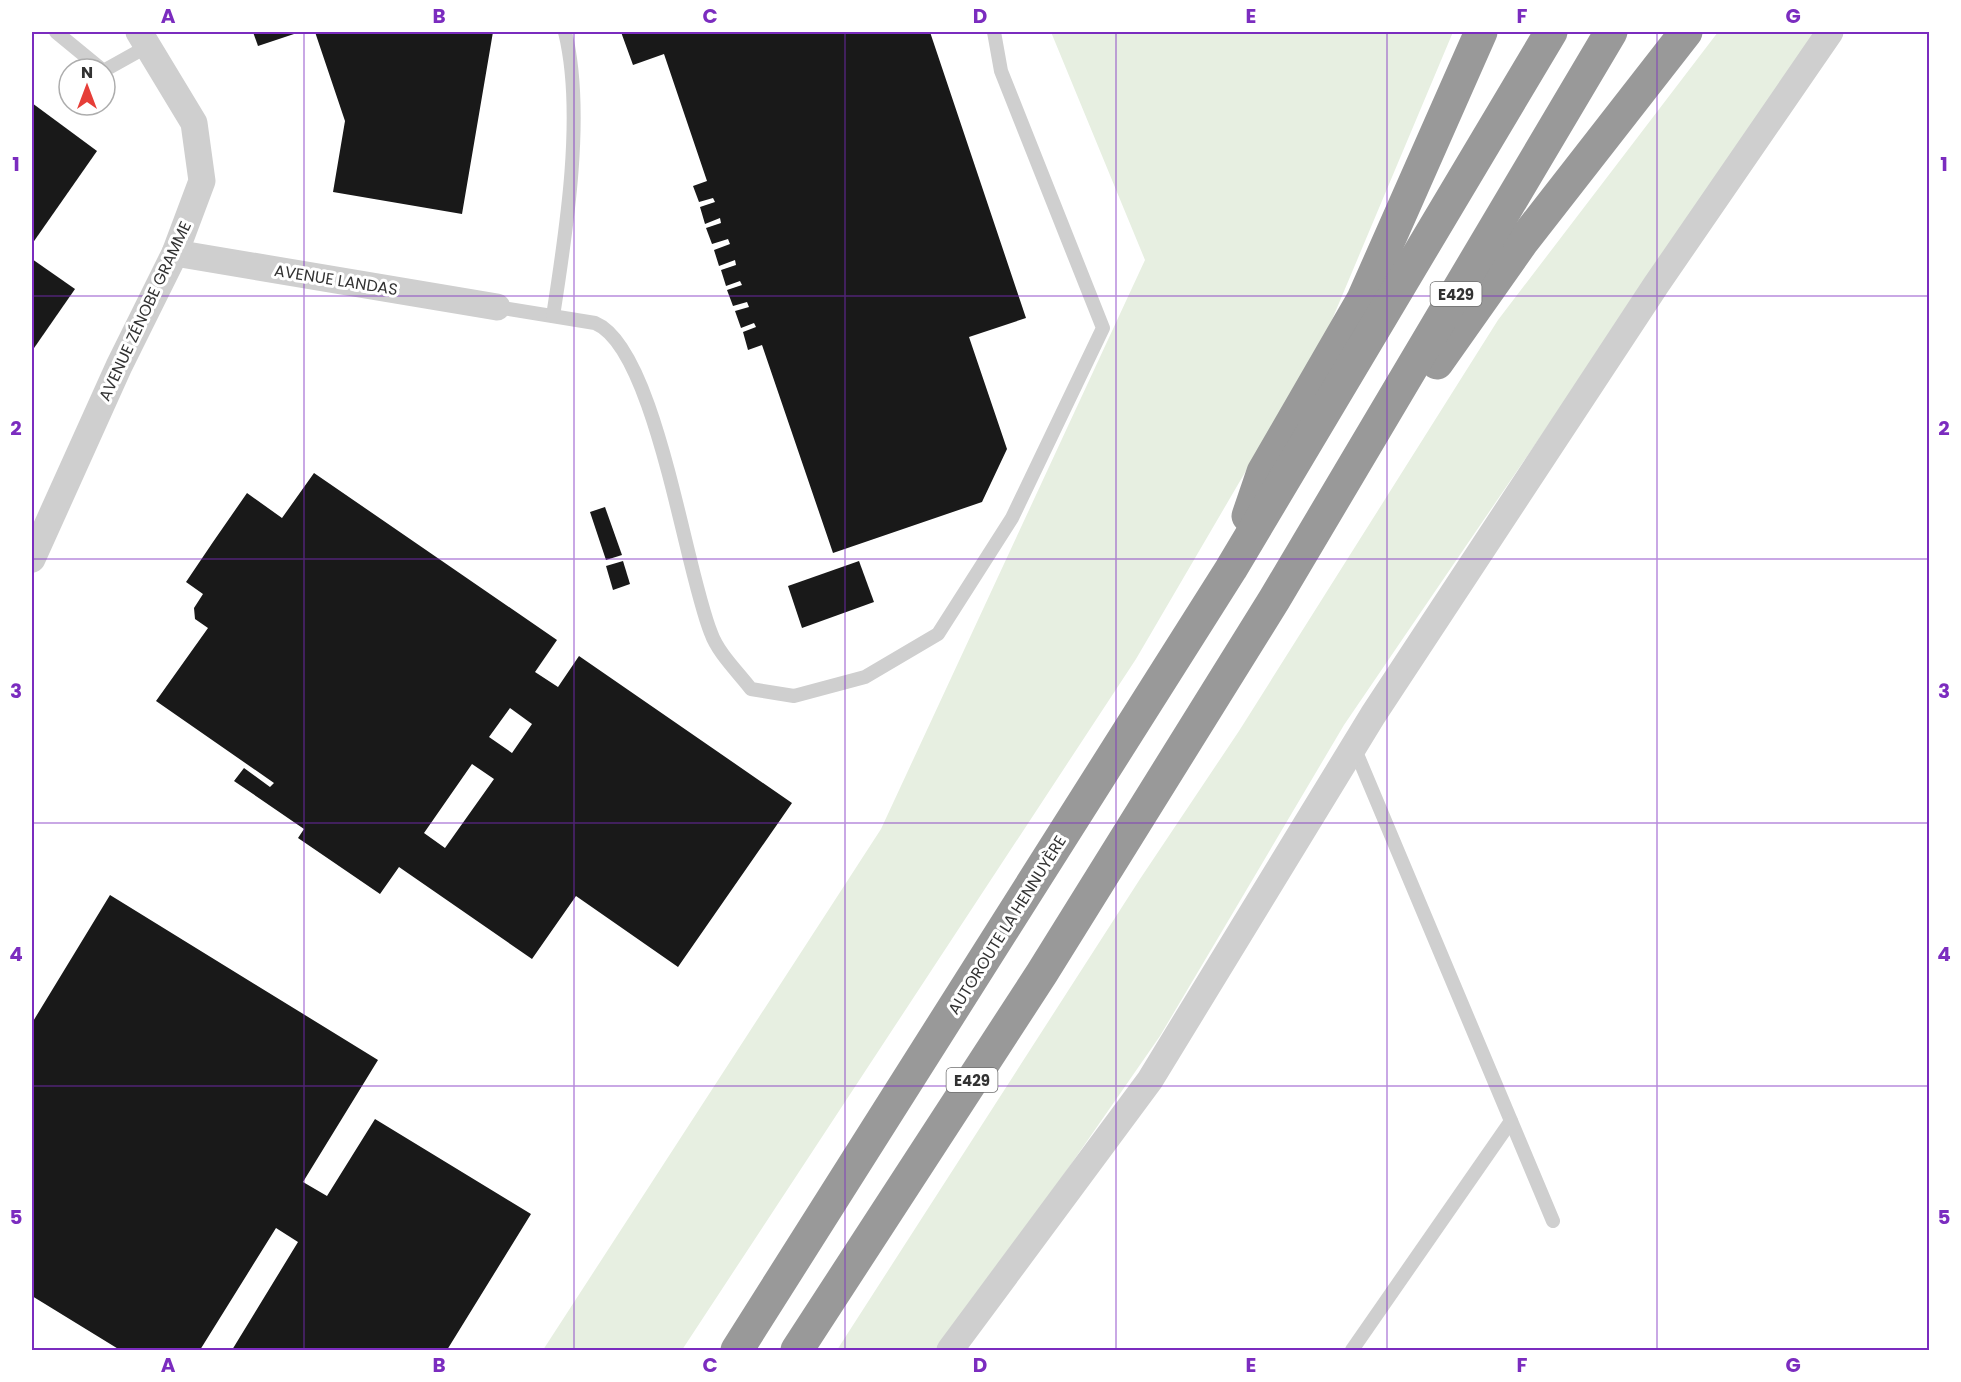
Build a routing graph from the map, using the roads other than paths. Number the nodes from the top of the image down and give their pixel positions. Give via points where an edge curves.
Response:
1 (56, 32) edge
2 (565, 32) edge
3 (994, 32) edge
4 (1481, 32) edge
5 (1551, 32) edge
6 (1611, 32) edge
7 (1686, 32) edge
8 (1830, 32) edge
9 (144, 39) edge
10 (86, 57) edge
11 (117, 60) edge
12 (175, 253) junction
13 (497, 306) joint
14 (553, 316) junction
15 (1301, 556) junction
16 (32, 559) edge
17 (1231, 569) junction
18 (1354, 747) junction
19 (1511, 1121) junction
20 (1553, 1221) dead end
21 (737, 1350) edge
22 (797, 1350) edge
23 (950, 1350) edge
24 (1352, 1350) edge

1 - 10 lane
2 - 14 lane via 572,59 572,141 566,234
3 - 14 lane via 1001,71 1103,328 1012,518 938,634 865,677 794,696 750,689 711,635 657,433 631,361 604,327
4 - 17 highway via 1363,299 1263,472
5 - 17 highway, AUTOROUTE LA HENNUYÈRE / E429
6 - 15 highway, E429
7 - 15 highway via 1524,241
8 - 18 street via 1656,285
9 - 11 lane
9 - 12 street, AVENUE ZÉNOBE GRAMME via 194,123 202,181
12 - 13 street, AVENUE LANDAS
12 - 16 street, AVENUE ZÉNOBE GRAMME
13 - 14 lane
15 - 22 highway, E429 via 1042,973
17 - 21 highway, AUTOROUTE LA HENNUYÈRE / E429
18 - 19 lane
18 - 23 street via 1150,1080
19 - 20 lane
19 - 24 lane

